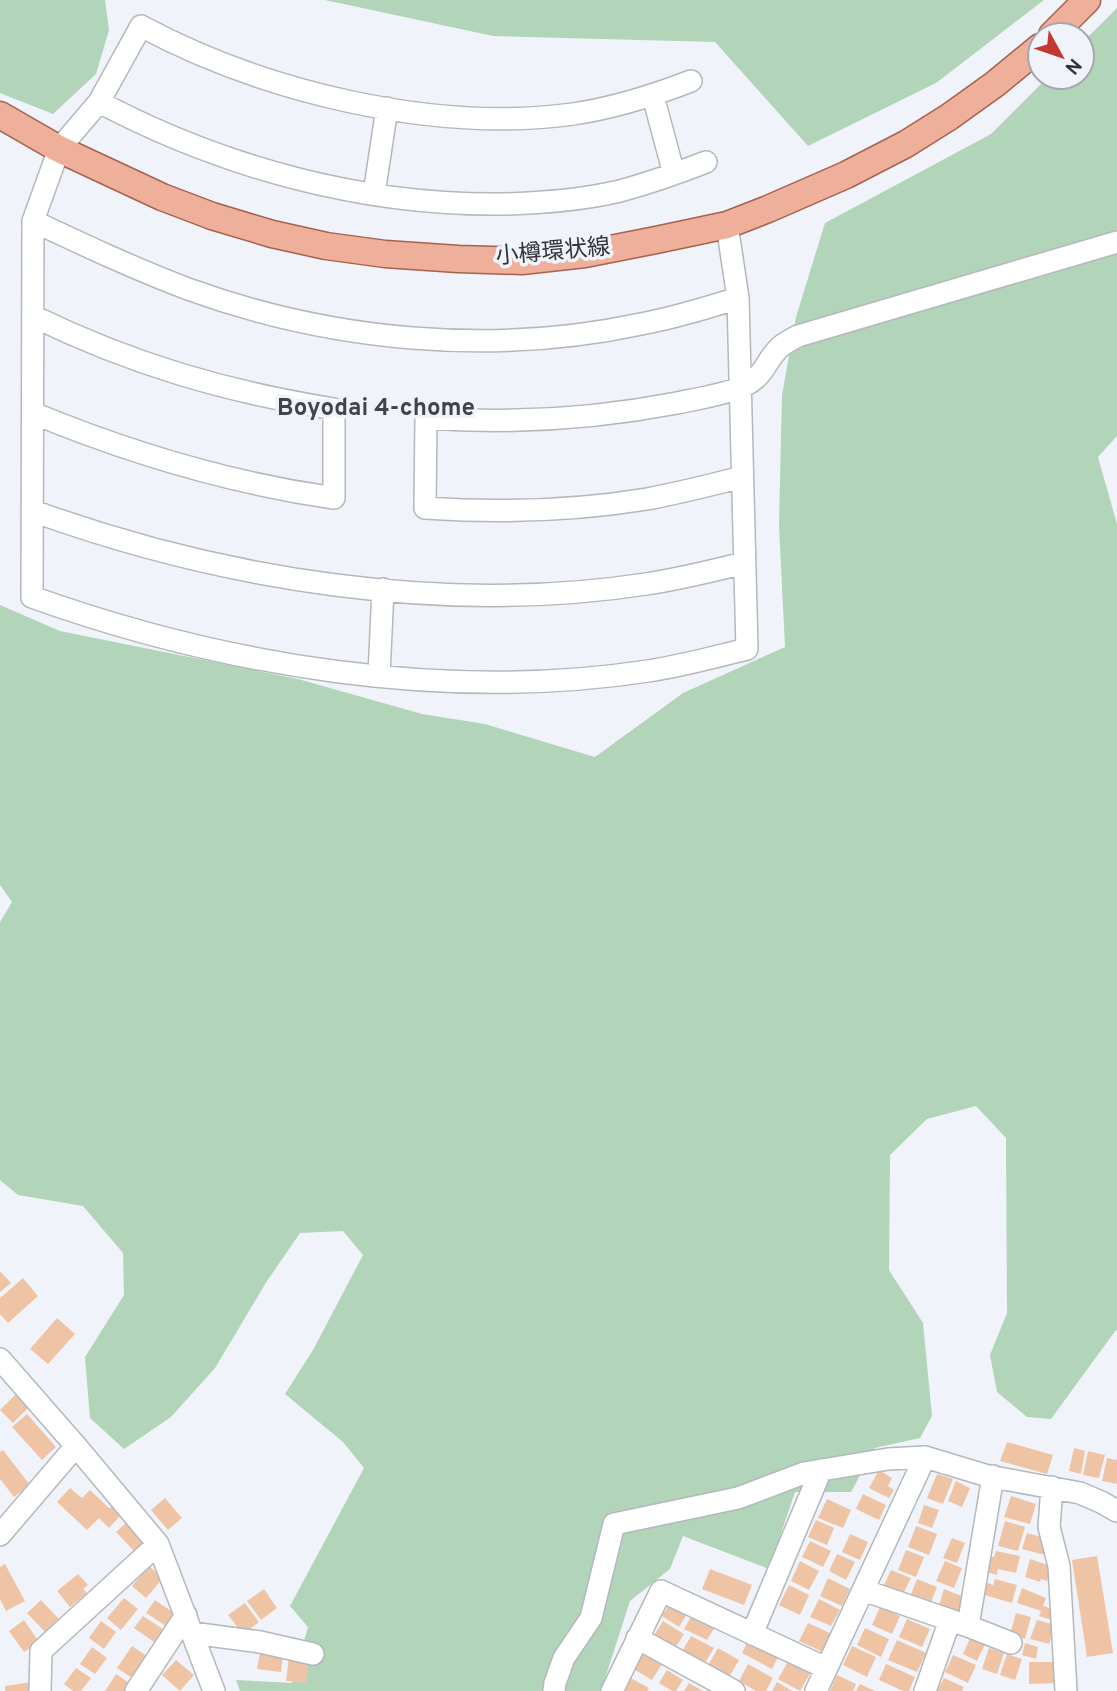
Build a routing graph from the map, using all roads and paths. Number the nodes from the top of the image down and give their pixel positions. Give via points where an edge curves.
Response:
1 (1087, 0) edge
2 (1066, 21) edge
3 (1026, 59) edge
4 (691, 81) dead end
5 (653, 96) junction
6 (99, 102) junction
7 (387, 108) junction
8 (0, 115) edge
9 (60, 149) junction
10 (706, 162) dead end
11 (674, 174) junction
12 (374, 194) junction
13 (33, 221) junction
14 (727, 225) junction
15 (1117, 242) edge
16 (738, 298) junction
17 (33, 316) junction
18 (740, 388) junction
19 (33, 413) junction
20 (742, 477) junction
21 (33, 511) junction
22 (744, 563) junction
23 (383, 590) junction
24 (379, 675) junction
25 (2, 1365) edge
26 (76, 1446) junction
27 (925, 1457) junction
28 (821, 1470) junction
29 (993, 1476) junction
30 (1052, 1487) junction
31 (1117, 1511) edge
32 (0, 1535) edge
33 (158, 1544) junction
34 (863, 1590) junction
35 (959, 1623) junction
36 (189, 1624) junction
37 (752, 1634) junction
38 (637, 1638) junction
39 (1011, 1643) dead end
40 (313, 1654) dead end
41 (827, 1668) junction
42 (40, 1691) edge
43 (136, 1691) edge
44 (214, 1691) edge
45 (554, 1691) edge
46 (612, 1691) edge
47 (734, 1691) edge
48 (816, 1691) edge
49 (925, 1691) edge
50 (1066, 1691) edge

1 - 2 main road
3 - 14 main road, 小樽環状線 via 950,117 906,144 846,175
4 - 5 street
5 - 7 street via 573,114 531,118 450,116
5 - 11 street
6 - 7 street via 141,26 263,77
6 - 9 street
6 - 12 street via 233,159
7 - 12 street
8 - 9 main road, 小樽環状線
9 - 13 street
9 - 14 main road, 小樽環状線 via 212,216 326,246 385,254 522,261 585,254
10 - 11 street
11 - 12 street via 618,191 527,203 438,202
13 - 16 street via 151,275 231,303 316,324 405,337 497,340 593,333
13 - 17 street
14 - 16 street
15 - 18 street via 798,336 780,347 757,379
16 - 18 street
17 - 19 street
17 - 19 street via 173,373 258,396 334,409 334,498 182,466
18 - 20 street
18 - 20 street via 595,416 495,421 426,418 425,508 500,511 598,505
19 - 21 street
20 - 22 street
21 - 23 street via 211,563
21 - 24 street via 32,597 212,649
22 - 23 street via 597,591 495,595
22 - 24 street via 747,649 698,662 598,677 497,681
23 - 24 street
25 - 26 street
26 - 32 street
26 - 33 street
27 - 28 street
27 - 29 street
27 - 34 street
28 - 37 street
28 - 45 street via 738,1498 614,1524 591,1618 564,1658
29 - 30 street
29 - 35 street
30 - 31 street via 1080,1493
30 - 50 street via 1049,1527 1059,1566
33 - 36 street
33 - 42 street via 41,1651
34 - 35 street
34 - 41 street
35 - 39 street
35 - 49 street
36 - 40 street
36 - 43 street
36 - 44 street
37 - 38 street via 661,1591
37 - 41 street
38 - 46 street
38 - 47 street
41 - 48 street

